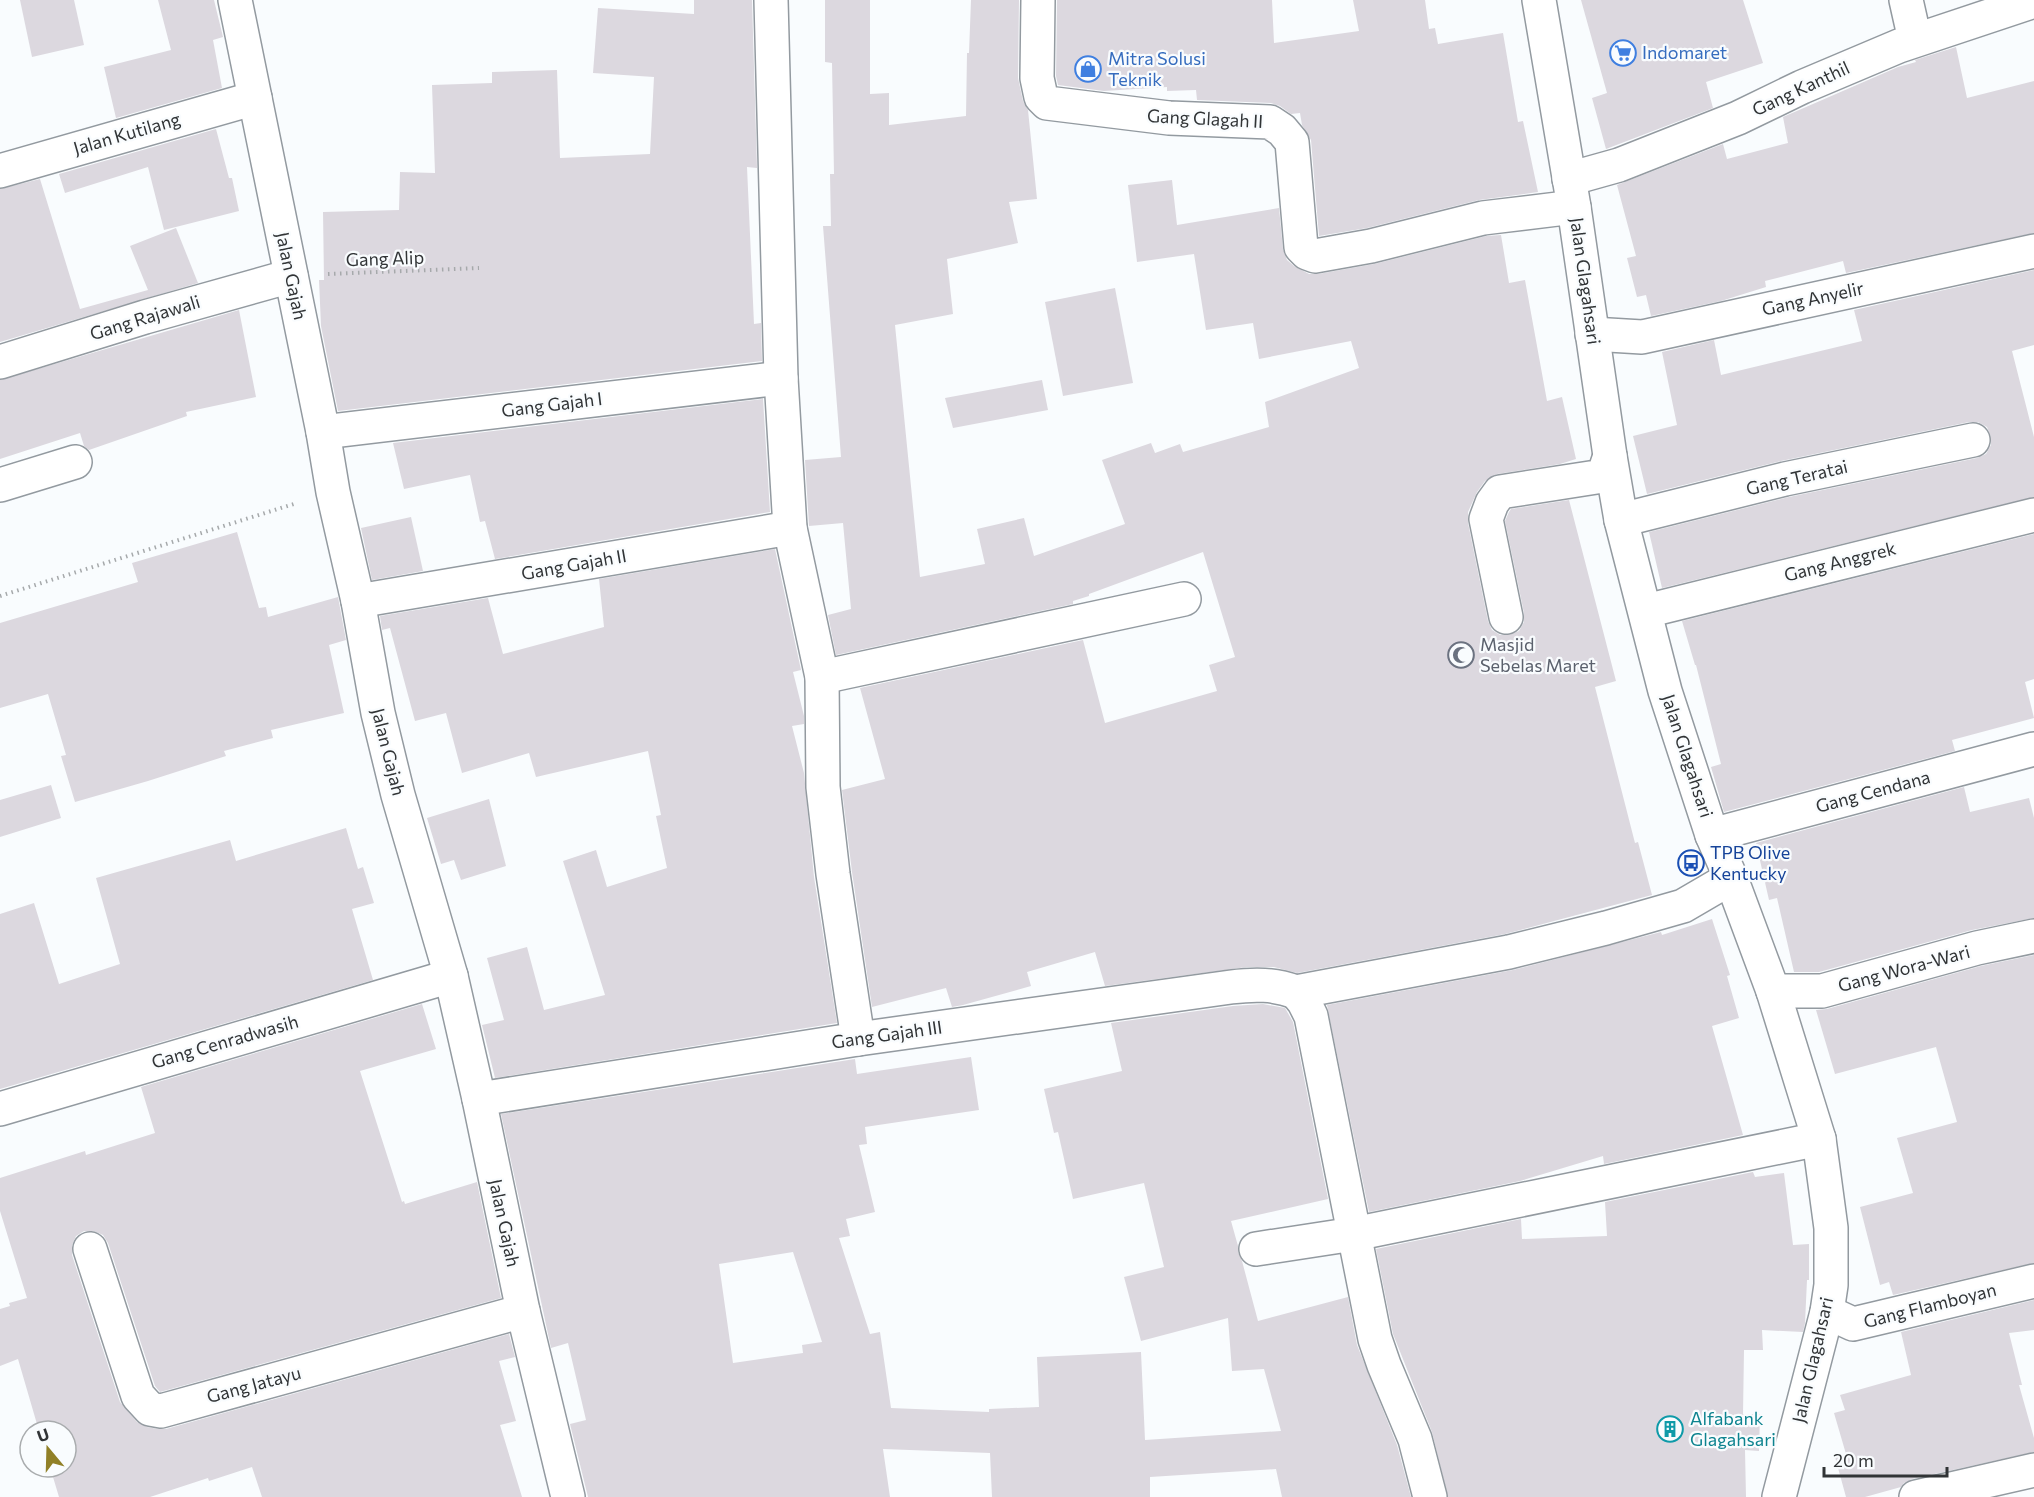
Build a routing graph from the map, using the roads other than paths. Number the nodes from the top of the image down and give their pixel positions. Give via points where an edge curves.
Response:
1 (235, 0) edge
2 (771, 0) edge
3 (1038, 0) edge
4 (1539, 0) edge
5 (1906, 0) edge
6 (2034, 1) edge
7 (1915, 40) junction
8 (255, 98) junction
9 (0, 171) edge
10 (1571, 193) junction
11 (2034, 251) edge
12 (291, 276) junction
13 (1592, 334) junction
14 (0, 362) edge
15 (781, 378) junction
16 (323, 432) junction
17 (1973, 440) dead end
18 (1610, 456) junction
19 (75, 462) dead end
20 (0, 485) edge
21 (2034, 515) edge
22 (1622, 520) junction
23 (789, 528) junction
24 (1184, 599) dead end
25 (358, 602) junction
26 (1646, 611) junction
27 (1506, 617) dead end
28 (822, 677) junction
29 (2034, 749) edge
30 (1712, 835) junction
31 (1731, 878) junction
32 (2034, 936) edge
33 (451, 976) junction
34 (1773, 991) junction
35 (1296, 992) junction
36 (858, 1039) junction
37 (479, 1099) junction
38 (0, 1109) edge
39 (1819, 1139) junction
40 (1354, 1234) junction
41 (90, 1249) dead end
42 (1256, 1249) dead end
43 (2034, 1281) edge
44 (522, 1311) junction
45 (1827, 1312) junction
46 (2034, 1470) edge
47 (568, 1497) edge
48 (1430, 1497) edge
49 (1779, 1497) edge
50 (1916, 1497) edge

1 - 8 street, Jalan Gajah
2 - 15 street
3 - 10 street, Gang Glagah II via 1037,78 1041,97 1047,103 1169,118 1270,122 1282,130 1292,141 1301,247 1315,256 1371,246
4 - 10 street, Jalan Glagahsari
5 - 7 street
6 - 7 street, Gang Kanthil
7 - 10 street, Gang Kanthil via 1619,165
8 - 9 street, Jalan Kutilang
8 - 12 street, Jalan Gajah
10 - 13 street, Jalan Glagahsari
11 - 13 street, Gang Anyelir via 1642,337
12 - 14 street, Gang Rajawali
12 - 16 street, Jalan Gajah
13 - 18 street, Jalan Glagahsari
15 - 16 street, Gang Gajah I
15 - 23 street
16 - 25 street, Jalan Gajah
17 - 22 street, Gang Teratai via 1785,479
18 - 22 street, Jalan Glagahsari
18 - 27 street via 1603,476 1500,492 1492,502 1486,519
19 - 20 street
21 - 26 street, Gang Anggrek
22 - 26 street, Jalan Glagahsari
23 - 25 street, Gang Gajah II
23 - 28 street
24 - 28 street
25 - 33 street, Jalan Gajah via 398,795
26 - 30 street, Jalan Glagahsari via 1665,691
28 - 36 street via 823,787
29 - 30 street, Gang Cendana
30 - 31 street, Jalan Glagahsari
31 - 34 street, Jalan Glagahsari
31 - 35 street via 1683,906 1606,928 1509,952
32 - 34 street, Gang Wora-Wari via 1822,991
33 - 37 street, Jalan Gajah
33 - 38 street, Gang Cenradwasih
34 - 39 street, Jalan Glagahsari
35 - 36 street, Gang Gajah III via 1258,984
35 - 40 street via 1311,1016
36 - 37 street, Gang Gajah III
37 - 44 street, Jalan Gajah
39 - 40 street
39 - 45 street, Jalan Glagahsari via 1831,1228
40 - 42 street
40 - 48 street via 1376,1339 1415,1439
41 - 44 street, Gang Jatayu via 138,1396 150,1409 161,1411
43 - 45 street, Gang Flamboyan via 1853,1324
44 - 47 street, Jalan Gajah
45 - 49 street, Jalan Glagahsari
46 - 50 street

